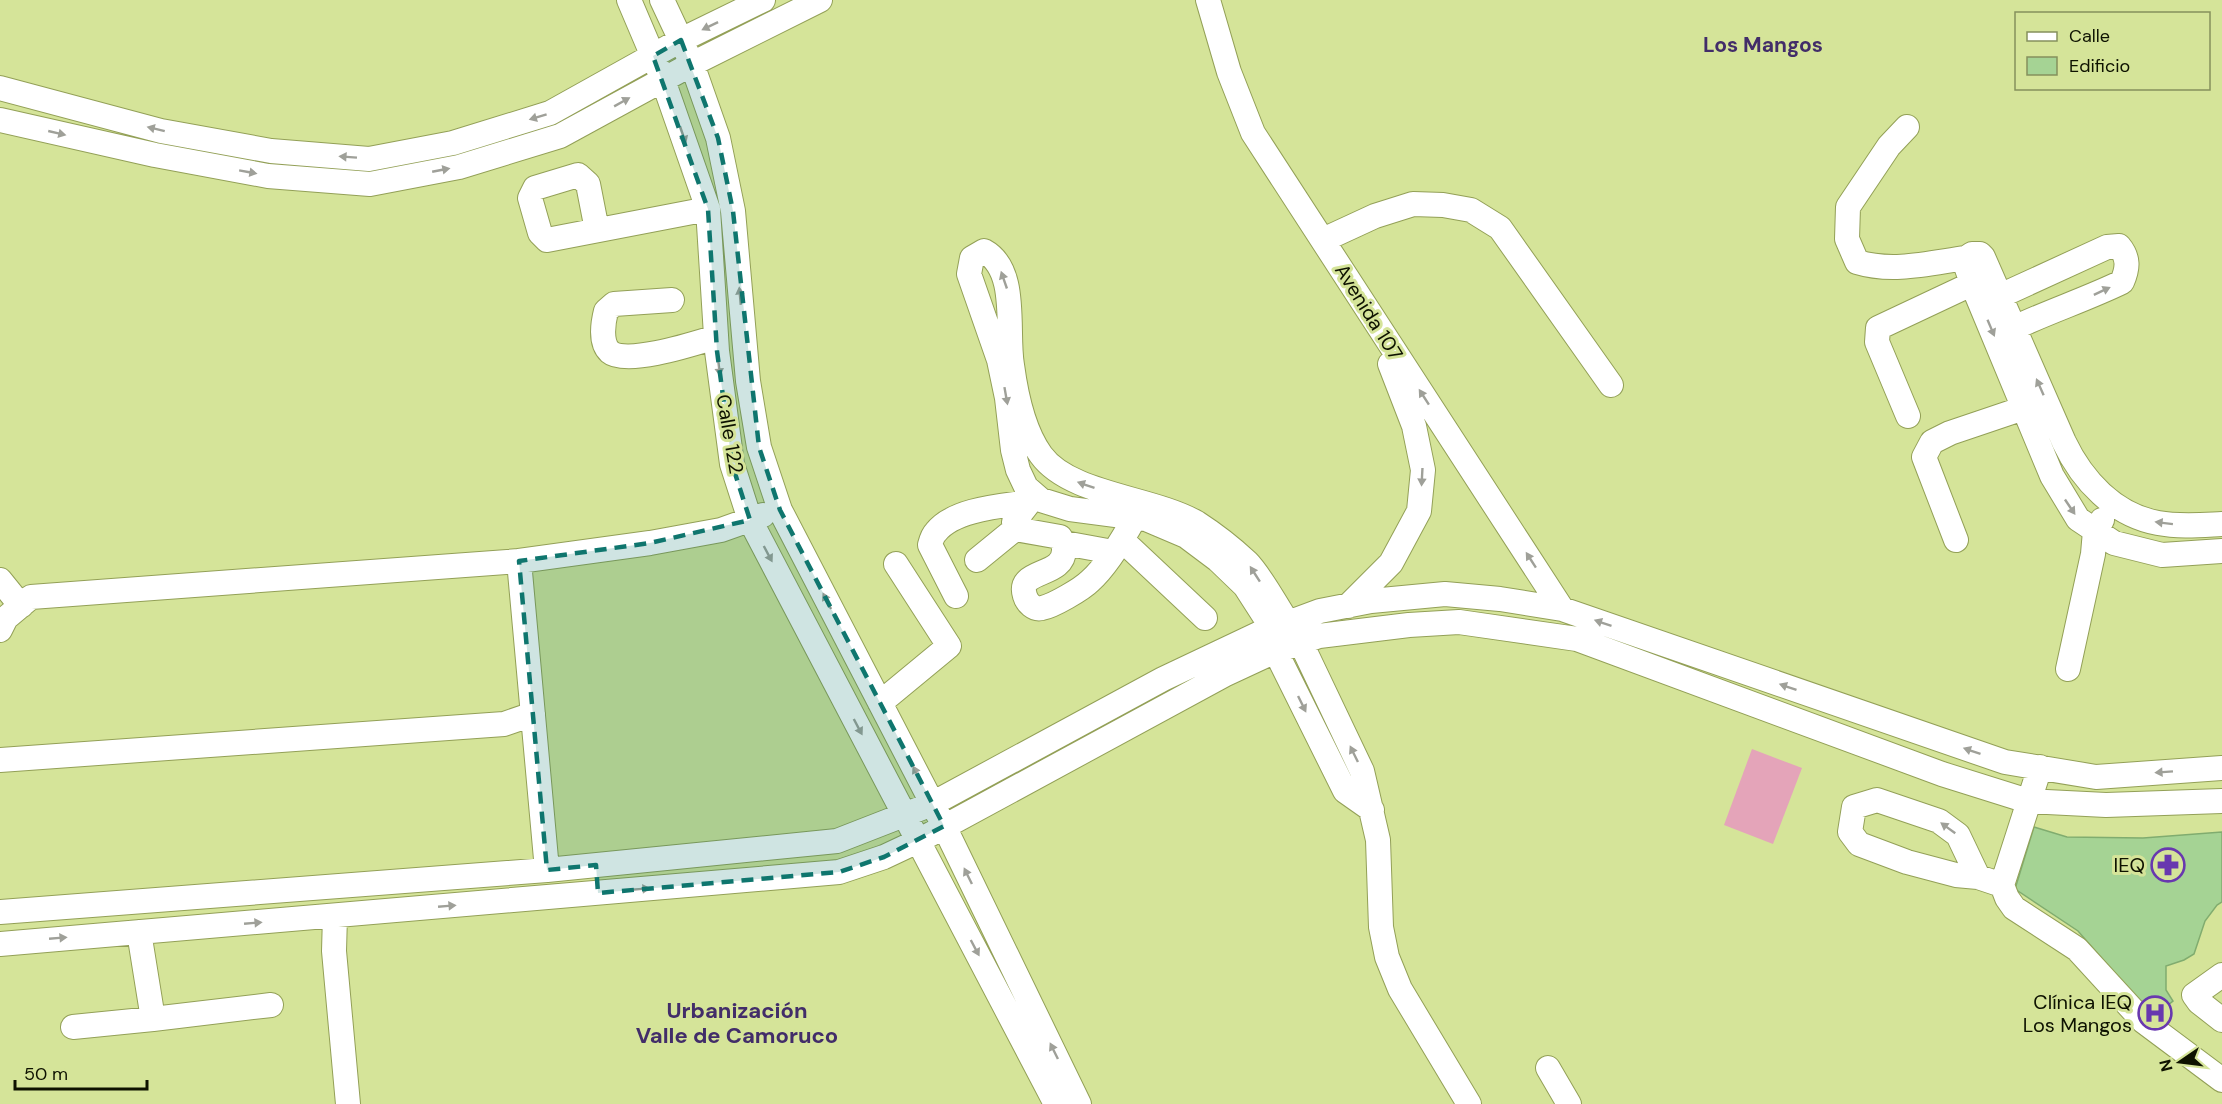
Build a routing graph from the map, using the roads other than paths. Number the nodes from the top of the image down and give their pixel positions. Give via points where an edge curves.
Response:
1 (629, 0) edge
2 (662, 0) edge
3 (763, 0) edge
4 (820, 0) edge
5 (1208, 0) edge
6 (681, 40) junction
7 (653, 56) junction
8 (692, 64) junction
9 (663, 80) junction
10 (0, 88) edge
11 (0, 120) edge
12 (1907, 127) dead end
13 (708, 209) junction
14 (597, 230) dead end
15 (1323, 240) junction
16 (1966, 258) junction
17 (1973, 286) junction
18 (2000, 296) junction
19 (672, 300) dead end
20 (1374, 322) junction
21 (2014, 328) junction
22 (716, 337) junction
23 (1611, 385) dead end
24 (2024, 408) junction
25 (1908, 416) dead end
26 (1032, 498) junction
27 (2113, 503) junction
28 (780, 510) junction
29 (1135, 517) junction
30 (750, 520) junction
31 (2222, 524) edge
32 (1015, 529) junction
33 (2096, 531) junction
34 (1956, 540) dead end
35 (1064, 543) junction
36 (1118, 546) junction
37 (2222, 551) edge
38 (976, 560) dead end
39 (519, 561) junction
40 (896, 564) dead end
41 (0, 580) edge
42 (956, 596) dead end
43 (21, 606) junction
44 (1348, 606) junction
45 (1562, 609) junction
46 (1206, 618) dead end
47 (0, 630) edge
48 (1279, 634) junction
49 (1301, 643) junction
50 (2068, 669) dead end
51 (880, 703) junction
52 (533, 714) junction
53 (0, 760) edge
54 (2040, 767) junction
55 (2222, 768) edge
56 (2028, 801) junction
57 (2222, 801) edge
58 (932, 804) junction
59 (1372, 810) junction
60 (904, 813) junction
61 (944, 825) junction
62 (918, 841) junction
63 (596, 865) junction
64 (547, 870) junction
65 (1978, 877) junction
66 (2002, 885) junction
67 (598, 893) junction
68 (0, 912) edge
69 (335, 916) junction
70 (139, 932) junction
71 (0, 944) edge
72 (2222, 975) edge
73 (271, 1005) dead end
74 (153, 1019) junction
75 (2222, 1020) edge
76 (72, 1027) dead end
77 (1548, 1068) dead end
78 (2222, 1080) edge
79 (348, 1104) edge
80 (1056, 1104) edge
81 (1079, 1104) edge
82 (1469, 1104) edge
83 (1569, 1104) edge

1 - 7 street, Calle 122
2 - 6 street, Calle 122
3 -> 6 street
4 - 8 street
5 - 15 street, Avenida 107 via 1229,72 1253,133
6 - 7 street
6 - 8 street, Calle 122
7 - 9 street, Calle 122
7 -> 10 street via 550,113 453,143 369,159 271,151 161,131
8 - 9 street
28 -> 8 street, Calle 122 via 759,447 748,381 733,211 718,138
11 -> 9 street via 268,176 370,184 459,167 560,136
9 -> 13 street, Calle 122
12 - 16 street via 1889,146 1848,207 1847,239 1857,262 1871,267 1902,268
13 - 14 street
13 - 22 street, Calle 122
15 - 20 street, Avenida 107
15 - 23 street via 1413,204 1471,210 1500,228
16 - 17 street
16 - 18 street via 1972,254 1983,257
17 -> 24 street
17 - 25 street via 1878,328 1877,342
18 - 21 street
21 -> 18 street via 2122,282 2127,270 2126,254 2119,246 2107,247
19 - 22 street via 614,304 606,311 603,326 609,351 619,357 665,352
20 -> 44 street via 1414,426 1424,470 1419,511 1391,563
45 -> 20 street, Avenida 107
27 -> 21 street via 2075,465
22 -> 30 street, Calle 122 via 732,464
24 -> 33 street via 2064,499 2078,519
24 - 34 street via 1950,433 1932,442 1924,457
26 - 29 street via 1071,509
26 - 32 street via 1014,522
26 - 42 street via 960,515 936,531 930,545
48 -> 26 street via 1248,564 1196,523 1152,505 1083,485 1059,472 1042,456 1029,435 998,318 1013,450
31 -> 27 street via 2156,523
27 - 33 street
28 - 30 street
51 -> 28 street, Calle 122
29 - 36 street
29 - 48 street via 1185,536 1218,560 1245,586
30 - 39 street via 721,530 660,541
30 -> 60 street, Calle 122
32 - 35 street via 1053,535
32 - 38 street
33 - 37 street via 2114,543 2162,555
33 - 50 street
35 - 36 street
35 - 36 street via 1059,565 1026,581 1023,592 1035,608 1053,604 1089,582
36 - 46 street
39 - 43 street via 31,597
39 - 52 street
40 - 51 street via 949,646
41 - 43 street
43 - 47 street via 6,618
44 - 45 street via 1445,594 1500,598
44 - 48 street via 1320,611
54 -> 45 street via 2005,762
48 - 49 street
48 - 58 street via 1163,679
48 -> 59 street via 1345,791
48 - 61 street via 1224,675
49 - 56 street via 1329,635 1460,622 1577,639 1942,774
59 -> 49 street via 1362,771
58 -> 51 street, Calle 122
52 - 53 street via 504,724
52 - 64 street
55 -> 54 street via 2096,777
54 - 56 street
56 - 57 street via 2106,805
56 - 66 street
58 - 60 street
58 - 61 street, Calle 122
59 - 82 street via 1378,840 1381,927 1388,957 1400,989
60 - 62 street, Calle 122
60 - 63 street via 837,841
61 - 62 street
81 -> 61 street, Calle 122
67 -> 62 street via 839,872 884,858
62 -> 80 street, Calle 122
63 - 64 street
63 - 67 street
64 - 68 street
65 -> 65 street via 1958,835 1939,821 1877,800 1854,807 1850,832 1859,844 1907,862
65 - 66 street
66 - 78 street via 2014,908 2077,949 2143,1022
69 -> 67 street
70 -> 69 street
69 - 79 street via 334,951
71 -> 70 street
70 - 74 street
72 - 75 street via 2194,994
73 - 74 street
74 - 76 street
77 - 83 street

